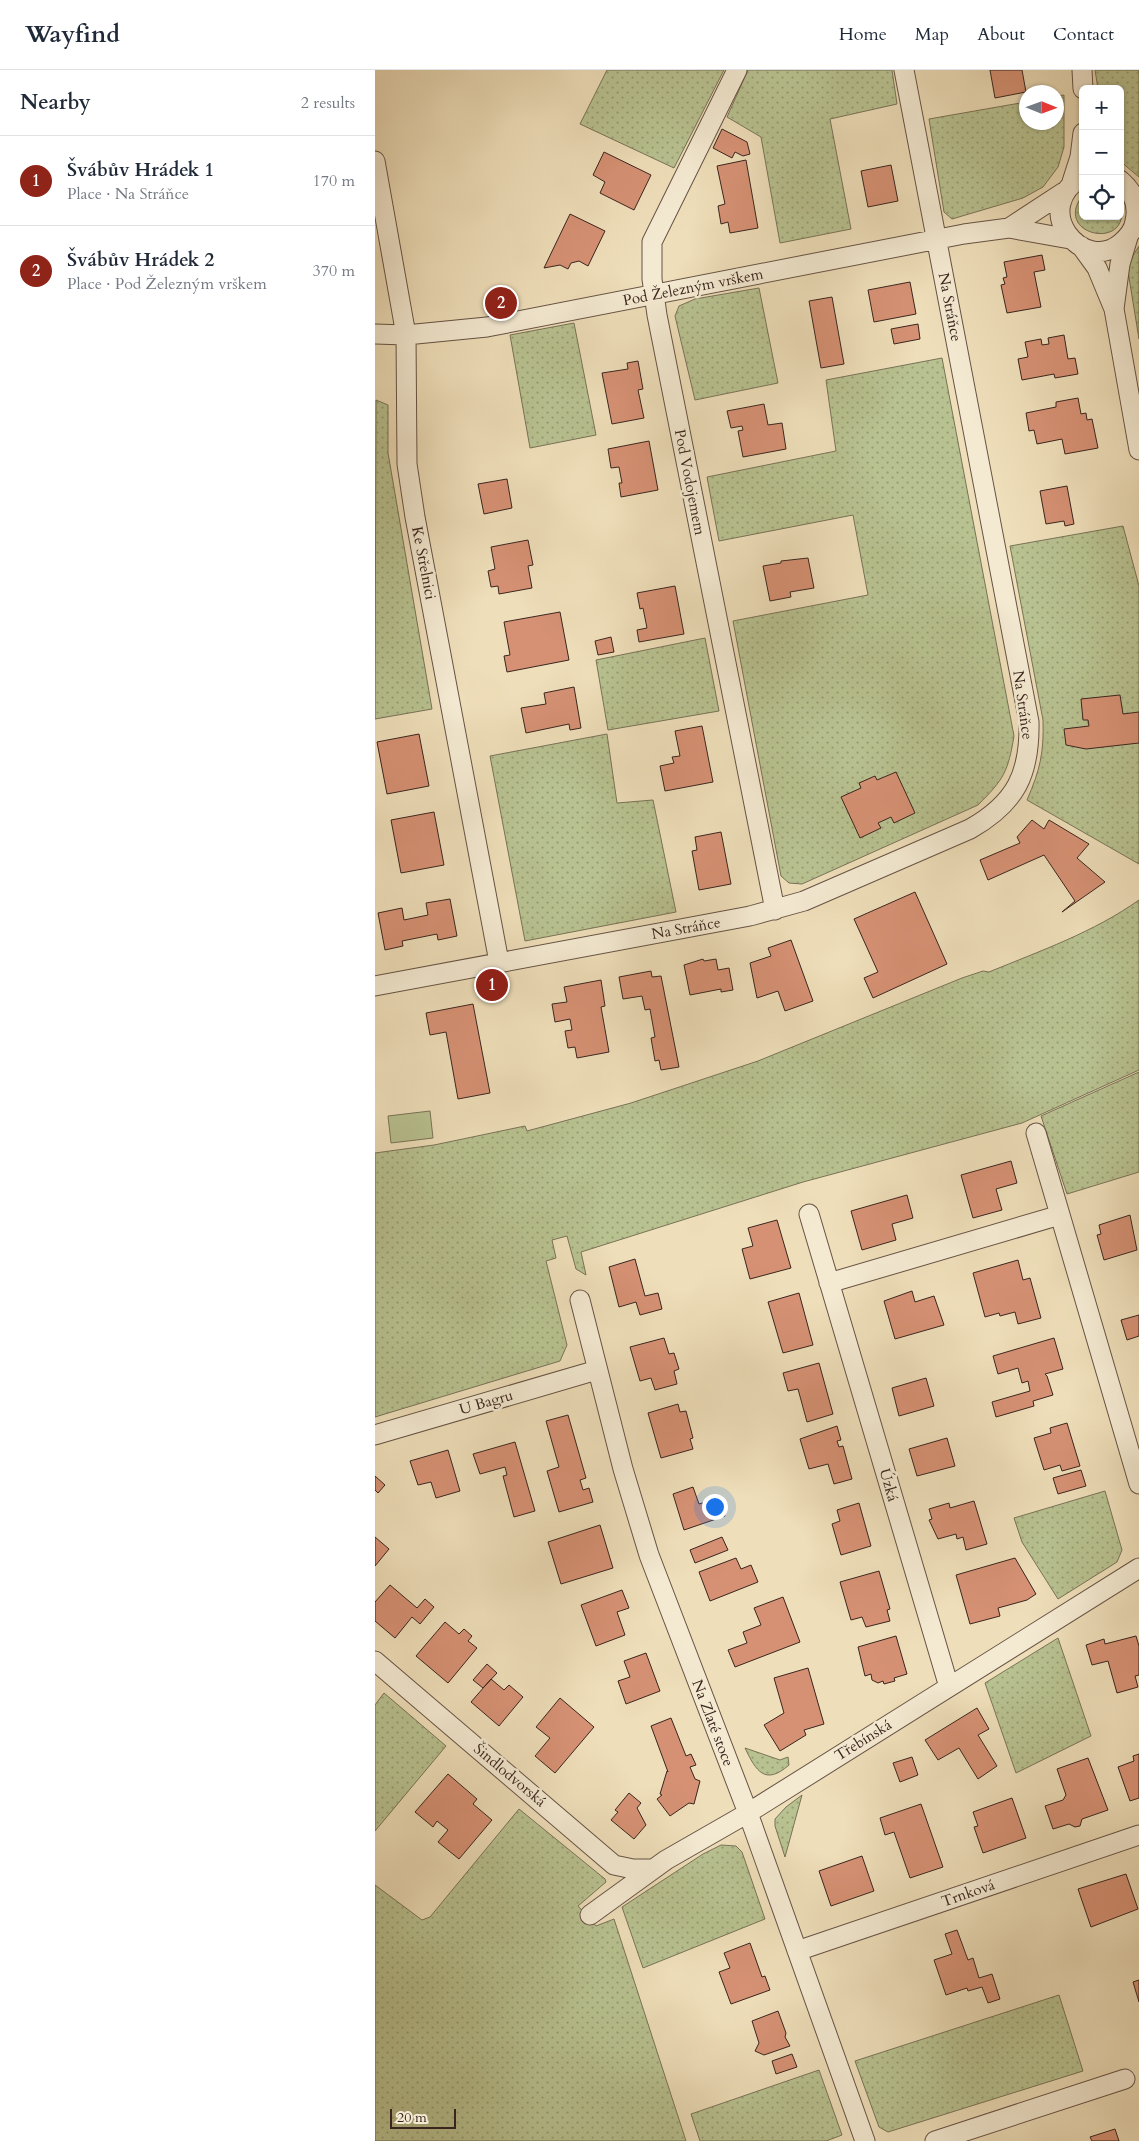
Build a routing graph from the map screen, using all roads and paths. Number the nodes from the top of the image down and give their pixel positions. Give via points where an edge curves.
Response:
1 (737, 70) edge
2 (904, 70) edge
3 (1082, 70) edge
4 (1083, 85) edge
5 (375, 161) edge
6 (1079, 161) edge
7 (1073, 183) edge
8 (1124, 184) edge
9 (1009, 228) junction
10 (1128, 236) junction
11 (937, 239) junction
12 (1075, 242) junction
13 (654, 295) junction
14 (1114, 309) junction
15 (375, 334) edge
16 (406, 335) junction
17 (1139, 450) edge
18 (775, 910) junction
19 (499, 962) junction
20 (375, 986) edge
21 (1036, 1133) dead end
22 (809, 1214) dead end
23 (1060, 1215) junction
24 (829, 1283) junction
25 (580, 1300) dead end
26 (597, 1370) junction
27 (375, 1435) edge
28 (1139, 1484) edge
29 (1139, 1568) edge
30 (375, 1661) edge
31 (949, 1687) junction
32 (748, 1812) junction
33 (1139, 1835) edge
34 (653, 1869) junction
35 (590, 1915) dead end
36 (797, 1951) junction
37 (1125, 2079) dead end
38 (865, 2141) edge
39 (935, 2141) edge

1 - 13 street, Pod Vodojemem via 652,242 650,259
2 - 11 street, Na Stráňce
3 - 4 street
5 - 16 street, Ke Střelnici
6 - 7 street
7 - 9 street, Pod Železným vrškem
7 - 12 street via 1059,216 1063,228
8 - 10 street via 1135,199 1137,212 1135,225
9 - 11 street, Pod Železným vrškem
9 - 12 street, Pod Železným vrškem
10 - 12 street, Pod Železným vrškem via 1106,250 1093,250
10 - 14 street via 1120,264
11 - 13 street, Pod Železným vrškem
11 - 18 street, Na Stráňce via 1029,722 1025,769 1018,785 1003,804 989,818 970,829 804,901
12 - 14 street via 1097,268
13 - 16 street, Pod Železným vrškem via 487,327
13 - 18 street, Pod Vodojemem
14 - 17 street
15 - 16 street, Pod Železným vrškem
16 - 19 street, Ke Střelnici via 407,464
18 - 19 street, Na Stráňce
19 - 20 street, Na Stráňce
21 - 23 street
22 - 24 street, Úzká
23 - 24 street
23 - 28 street
24 - 31 street, Úzká
25 - 26 street, Na Zlaté stoce
26 - 27 street, U Bagru
26 - 32 street, Na Zlaté stoce via 649,1555
29 - 31 street, Třebínská
30 - 34 street, Šindlodvorská via 614,1864 633,1869
31 - 32 street, Třebínská
32 - 34 street, Třebínská
32 - 36 street, Na Zlaté stoce
33 - 36 street, Trnková
34 - 35 street, Třebínská
36 - 38 street, Na Zlaté stoce
37 - 39 street

